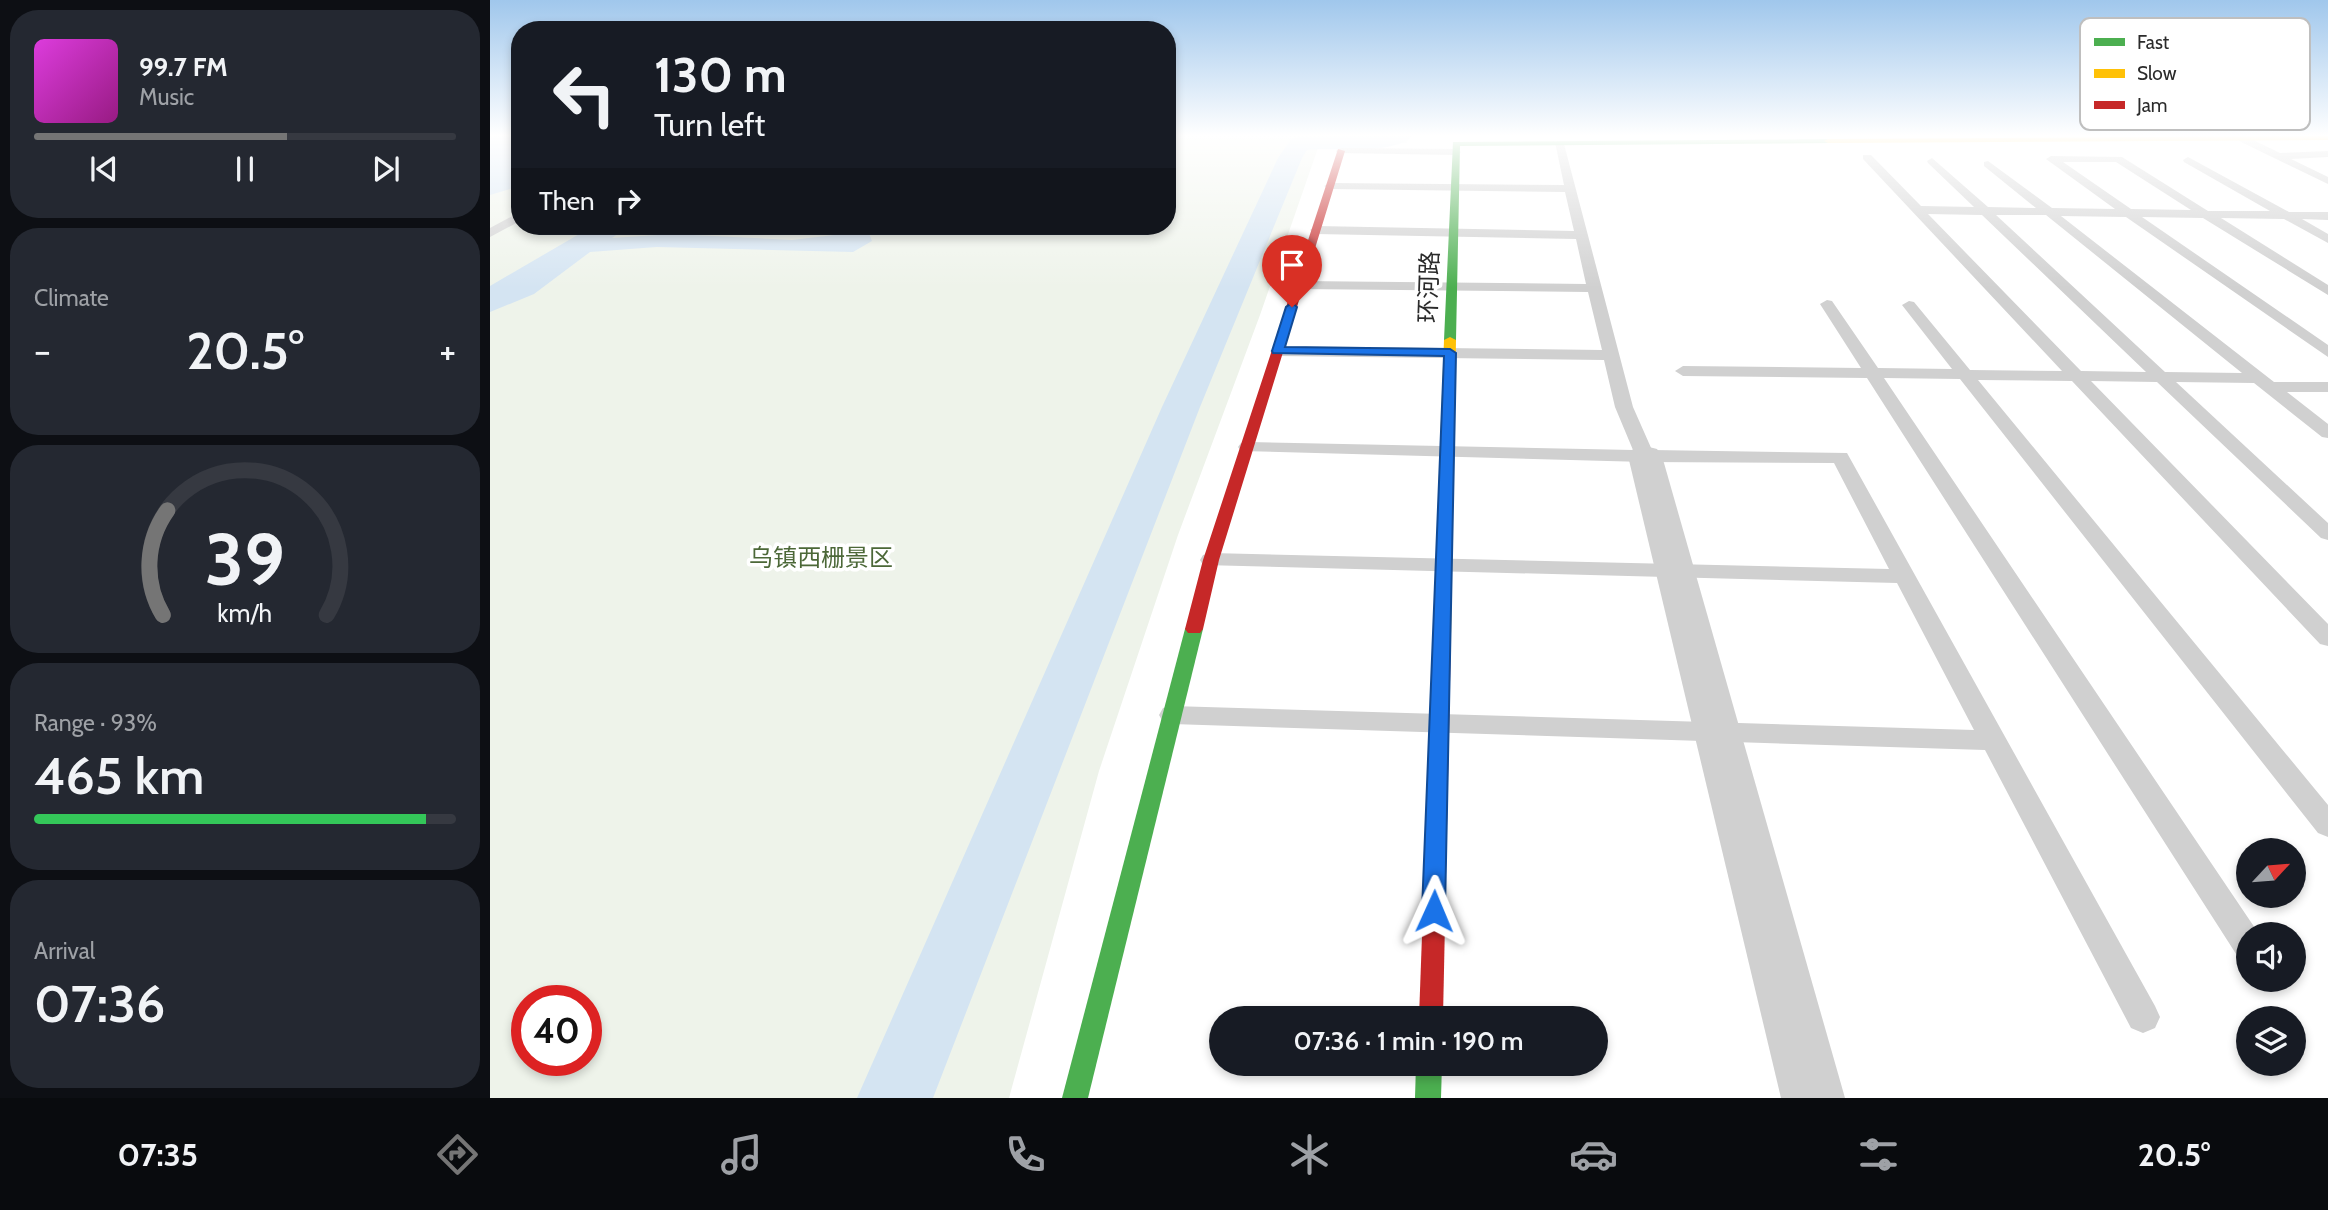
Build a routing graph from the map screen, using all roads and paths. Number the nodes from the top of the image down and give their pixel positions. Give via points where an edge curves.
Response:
1 (1895, 185) edge
2 (1958, 185) edge
3 (2015, 185) edge
4 (2089, 185) edge
5 (2160, 185) edge
6 (2233, 185) edge
7 (1330, 186) joint
8 (1455, 187) junction
9 (1570, 188) joint
10 (1920, 210) junction
11 (1986, 212) junction
12 (2050, 213) junction
13 (2130, 214) junction
14 (2207, 215) junction
15 (2287, 216) junction
16 (2328, 216) edge
17 (511, 221) edge
18 (1316, 230) junction
19 (1454, 232) junction
20 (490, 233) edge
21 (1581, 235) junction
22 (2328, 239) edge
23 (1299, 285) junction
24 (1452, 286) junction
25 (1595, 288) junction
26 (2328, 291) edge
27 (1827, 304) dead end
28 (1909, 305) dead end
29 (1278, 351) junction
30 (2328, 352) edge
31 (1450, 353) junction
32 (1611, 355) junction
33 (1683, 371) dead end
34 (1873, 373) junction
35 (1965, 375) junction
36 (2077, 376) junction
37 (2161, 377) junction
38 (2264, 383) junction
39 (2328, 387) edge
40 (2328, 433) edge
41 (1247, 447) junction
42 (1447, 452) junction
43 (1645, 456) junction
44 (2328, 534) edge
45 (1211, 559) junction
46 (1444, 565) junction
47 (1675, 570) junction
48 (1904, 576) junction
49 (2328, 638) edge
50 (1172, 715) junction
51 (1439, 723) junction
52 (1717, 732) junction
53 (1993, 740) junction
54 (2328, 825) edge
55 (2236, 927) edge
56 (1431, 1006) edge
57 (2143, 1017) dead end
58 (1429, 1076) edge
59 (1076, 1098) edge
60 (1428, 1098) edge
61 (1813, 1098) edge

1 - 10 lane
2 - 11 lane
3 - 12 lane
4 - 13 lane
5 - 14 lane
6 - 15 lane
7 - 8 lane
7 - 18 street
8 - 9 lane
8 - 19 street, 环河路
9 - 21 lane
10 - 11 lane
10 - 36 lane
11 - 12 lane
11 - 37 lane
12 - 13 lane
12 - 38 lane
13 - 14 lane
13 - 30 lane
14 - 15 lane
14 - 26 lane
15 - 16 lane
15 - 22 lane
17 - 20 lane
18 - 19 lane
18 - 23 street
19 - 21 lane
19 - 24 street, 环河路
21 - 25 lane
23 - 24 lane
23 - 29 street
24 - 25 lane
24 - 31 street, 环河路
25 - 32 lane
27 - 34 lane
28 - 35 lane
29 - 31 lane
29 - 41 street
31 - 32 lane
31 - 42 street, 环河路
32 - 43 lane via 1624,407
33 - 34 lane
34 - 35 lane
34 - 55 lane
35 - 36 lane
35 - 54 lane
36 - 37 lane
36 - 49 lane
37 - 38 lane
37 - 44 lane
38 - 39 lane
38 - 40 lane
41 - 42 lane
41 - 45 street
42 - 43 lane
42 - 46 street, 环河路
43 - 47 street
43 - 48 lane via 1840,457
45 - 46 lane
45 - 50 street
46 - 47 lane
46 - 51 street, 环河路
47 - 48 lane
47 - 52 street
48 - 53 lane
50 - 51 lane
50 - 59 street
51 - 52 lane
51 - 56 street, 环河路
52 - 53 lane
52 - 61 street
53 - 57 lane
58 - 60 street

